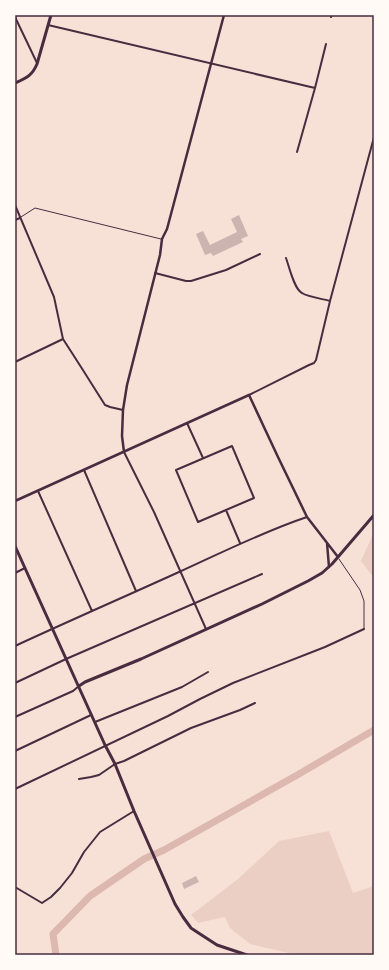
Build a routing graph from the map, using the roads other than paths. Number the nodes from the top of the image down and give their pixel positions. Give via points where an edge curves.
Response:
1 (51, 15) edge
2 (224, 15) edge
3 (15, 17) edge
4 (48, 25) junction
5 (326, 44) dead end
6 (37, 64) junction
7 (212, 64) junction
8 (15, 83) edge
9 (315, 88) junction
10 (374, 137) edge
11 (296, 152) dead end
12 (15, 205) edge
13 (20, 218) junction
14 (15, 220) edge
15 (162, 239) junction
16 (260, 254) dead end
17 (286, 258) dead end
18 (155, 273) junction
19 (330, 301) junction
20 (63, 339) junction
21 (15, 362) edge
22 (249, 395) junction
23 (123, 410) junction
24 (187, 423) junction
25 (124, 452) junction
26 (203, 459) junction
27 (84, 470) junction
28 (38, 491) junction
29 (15, 501) edge
30 (226, 510) junction
31 (374, 515) edge
32 (307, 517) junction
33 (327, 542) junction
34 (240, 543) junction
35 (15, 546) edge
36 (338, 557) junction
37 (329, 567) junction
38 (25, 568) junction
39 (180, 572) junction
40 (15, 573) edge
41 (262, 574) dead end
42 (136, 592) junction
43 (194, 604) junction
44 (92, 611) junction
45 (52, 628) junction
46 (206, 629) junction
47 (364, 629) joint
48 (15, 646) edge
49 (66, 659) junction
50 (208, 672) dead end
51 (15, 683) edge
52 (79, 686) junction
53 (255, 703) dead end
54 (91, 715) junction
55 (15, 717) edge
56 (95, 722) junction
57 (105, 745) junction
58 (15, 751) edge
59 (115, 764) junction
60 (80, 779) dead end
61 (15, 789) edge
62 (134, 811) junction
63 (15, 887) edge
64 (247, 955) edge

1 - 4 main road
2 - 7 street
3 - 6 street
4 - 6 main road
4 - 7 street
5 - 9 street
6 - 8 main road via 34,72
7 - 9 street
7 - 15 street via 167,229
9 - 11 street
10 - 19 street
12 - 13 street
13 - 14 street
13 - 15 lane via 35,208
13 - 20 street via 54,297
15 - 18 street
16 - 18 street via 226,270 191,281
17 - 19 street via 299,291
18 - 23 street
19 - 22 street via 314,363
20 - 21 street
20 - 23 street via 105,405
22 - 24 street
22 - 32 street
23 - 25 street
24 - 25 street
24 - 26 street
25 - 27 street
25 - 39 street
26 - 30 street via 176,470 198,522
26 - 30 street via 232,446 254,498
27 - 28 street
27 - 42 street
28 - 29 street
28 - 44 street
30 - 34 street
31 - 36 main road
32 - 33 street
32 - 34 street
33 - 36 street
33 - 37 street
34 - 39 street
35 - 38 main road
36 - 37 main road
36 - 47 lane via 360,590 364,601
37 - 46 main road via 288,592
38 - 40 street
38 - 45 main road
39 - 42 street
39 - 43 street
41 - 43 street
42 - 44 street
43 - 46 street
43 - 49 street
44 - 45 street
45 - 48 street
45 - 49 main road
46 - 52 main road
47 - 57 street via 233,683
49 - 51 street
49 - 52 main road
50 - 56 street via 182,686
52 - 54 main road
52 - 55 street
53 - 59 street via 192,728
54 - 56 main road
54 - 58 street
56 - 57 main road
57 - 59 main road
57 - 61 street
59 - 60 street via 100,775
59 - 62 main road
62 - 63 street via 100,832 60,888 42,903
62 - 64 main road via 182,917 191,928 217,945

